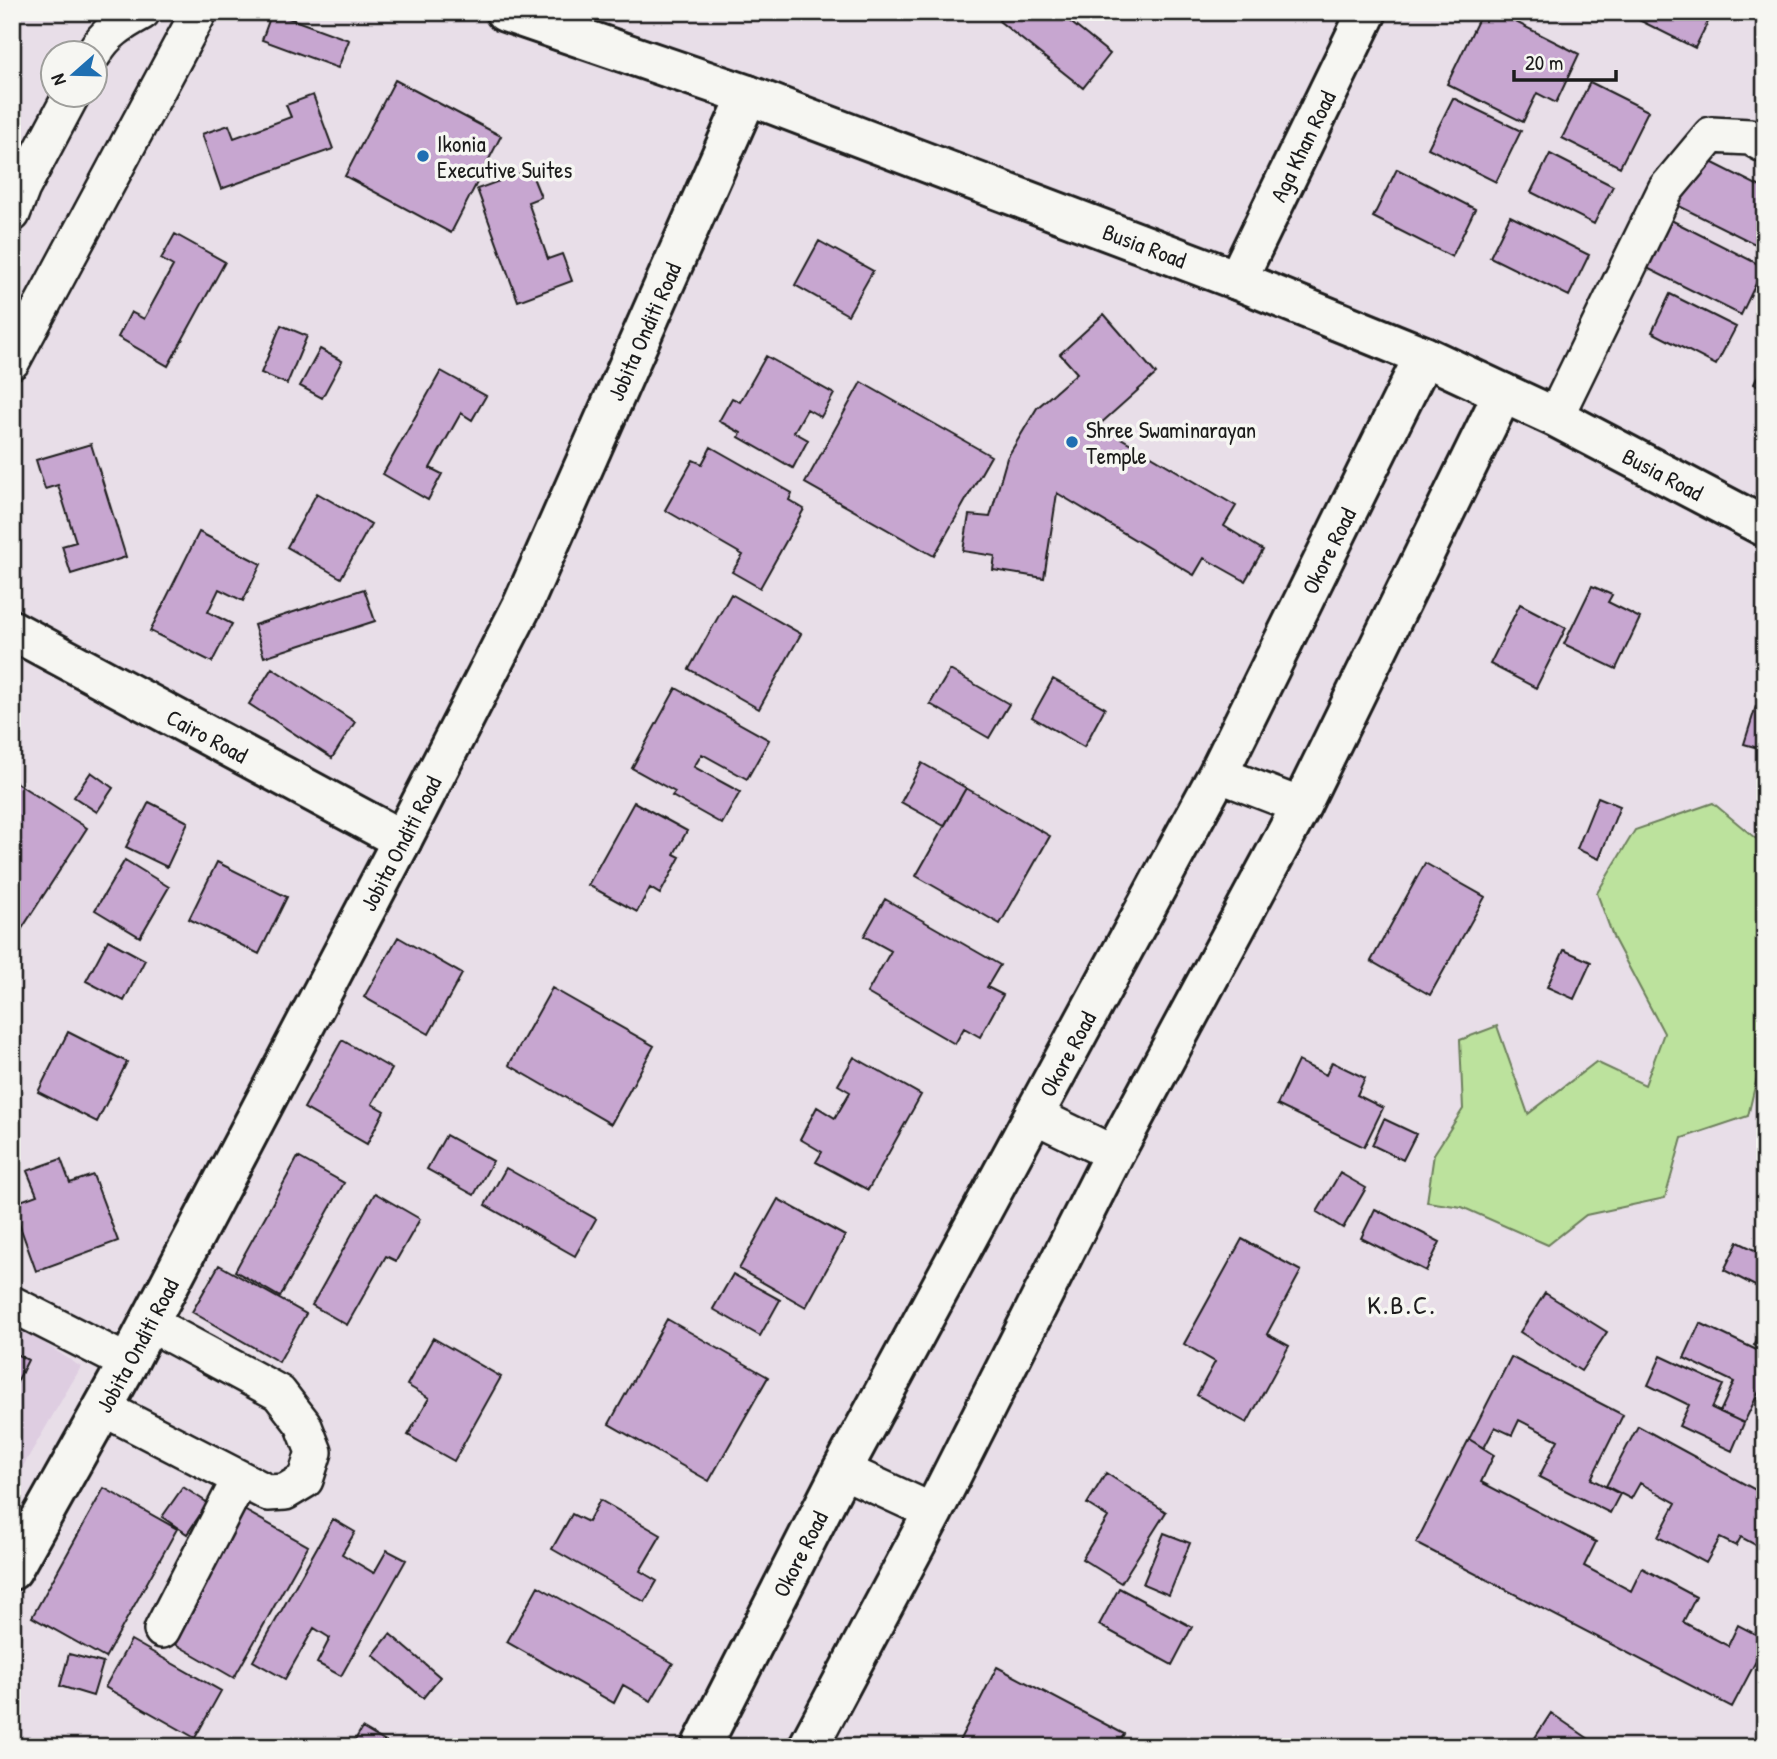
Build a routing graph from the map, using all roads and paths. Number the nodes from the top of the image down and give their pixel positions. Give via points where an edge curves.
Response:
1 (142, 12) edge
2 (199, 12) edge
3 (505, 12) edge
4 (1367, 12) edge
5 (103, 38) edge
6 (748, 96) junction
7 (65, 108) edge
8 (1765, 145) edge
9 (12, 214) edge
10 (1237, 279) junction
11 (15, 346) edge
12 (1424, 356) junction
13 (1503, 393) junction
14 (1555, 417) junction
15 (1765, 527) edge
16 (12, 631) edge
17 (1217, 774) junction
18 (1301, 806) junction
19 (402, 840) junction
20 (1034, 1115) junction
21 (1114, 1154) junction
22 (12, 1304) edge
23 (149, 1322) junction
24 (128, 1363) junction
25 (103, 1408) junction
26 (842, 1470) junction
27 (240, 1479) junction
28 (933, 1512) junction
29 (12, 1570) edge
30 (162, 1630) dead end
31 (701, 1747) edge
32 (808, 1747) edge

1 - 5 street
2 - 11 street
3 - 6 street, Busia Road
4 - 10 street, Aga Khan Road
6 - 10 street, Busia Road
6 - 19 street, Jobita Onditi Road via 523,604
7 - 9 street
8 - 14 street via 1750,136 1711,135 1666,189
10 - 12 street, Busia Road
12 - 13 street, Busia Road
12 - 17 street, Okore Road
13 - 14 street, Busia Road
13 - 18 street
14 - 15 street, Busia Road
16 - 19 street, Cairo Road
17 - 18 street
17 - 20 street, Okore Road
18 - 21 street
19 - 23 street, Jobita Onditi Road
20 - 21 street
20 - 26 street, Okore Road
21 - 28 street
22 - 24 street
23 - 24 street, Jobita Onditi Road
23 - 27 street via 279,1392 303,1424 314,1452 305,1480 285,1492 268,1493
24 - 25 street, Jobita Onditi Road
25 - 27 street
25 - 29 street, Jobita Onditi Road
26 - 28 street
26 - 31 street, Okore Road
27 - 30 street
28 - 32 street

